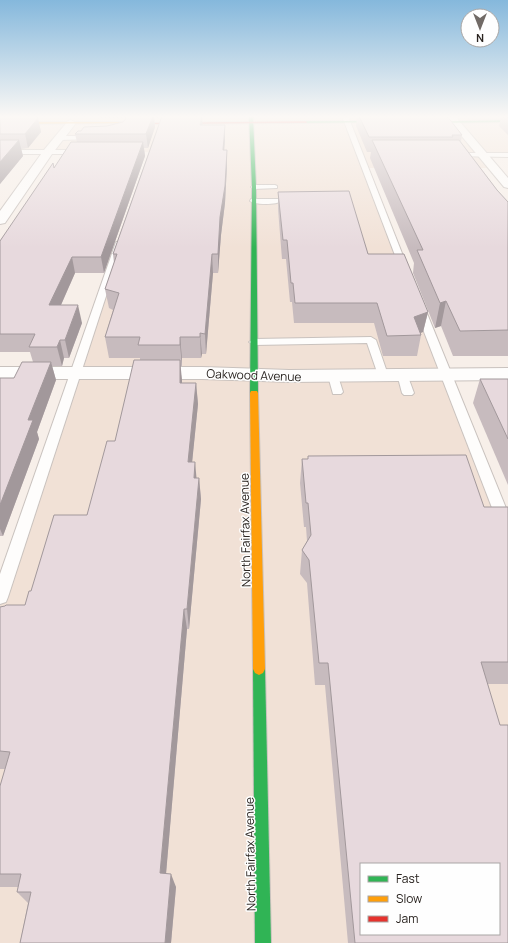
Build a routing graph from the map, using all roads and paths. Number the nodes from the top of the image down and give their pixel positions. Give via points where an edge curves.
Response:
1 (42, 160) edge
2 (253, 160) edge
3 (365, 160) edge
4 (487, 160) edge
5 (508, 185) edge
6 (254, 187) junction
7 (275, 187) dead end
8 (254, 201) junction
9 (278, 201) edge
10 (0, 220) edge
11 (124, 232) edge
12 (409, 279) edge
13 (414, 294) edge
14 (254, 342) junction
15 (76, 372) junction
16 (0, 373) edge
17 (402, 374) junction
18 (447, 374) junction
19 (508, 374) edge
20 (254, 375) junction
21 (383, 375) junction
22 (408, 393) dead end
23 (508, 531) edge
24 (0, 597) edge
25 (263, 943) edge

1 - 10 street
2 - 6 main road, North Fairfax Avenue
3 - 12 lane
4 - 5 street
6 - 7 lane
6 - 8 main road, North Fairfax Avenue
8 - 9 lane
8 - 14 main road, North Fairfax Avenue
11 - 15 lane
13 - 18 lane
14 - 20 main road, North Fairfax Avenue
14 - 21 lane via 371,340
15 - 16 street, Oakwood Avenue
15 - 20 street, Oakwood Avenue
15 - 24 lane
17 - 18 street, Oakwood Avenue
17 - 21 street, Oakwood Avenue
17 - 22 lane
18 - 19 street, Oakwood Avenue
18 - 23 lane
20 - 21 street, Oakwood Avenue via 335,384
20 - 25 main road, North Fairfax Avenue

